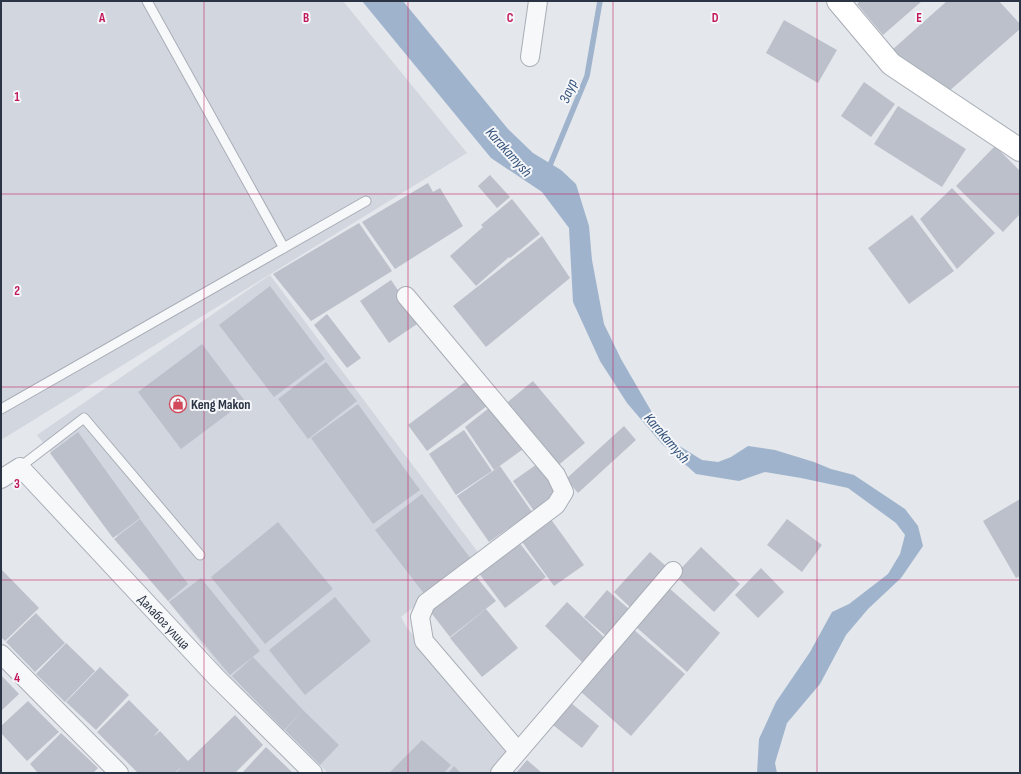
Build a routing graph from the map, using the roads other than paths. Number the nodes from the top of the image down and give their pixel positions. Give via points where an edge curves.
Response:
1 (147, 1) edge
2 (538, 1) edge
3 (838, 1) edge
4 (530, 57) dead end
5 (1020, 150) edge
6 (366, 201) dead end
7 (284, 248) junction
8 (406, 296) dead end
9 (1, 409) edge
10 (20, 467) junction
11 (1, 479) edge
12 (200, 555) dead end
13 (673, 571) dead end
14 (1, 654) edge
15 (518, 751) junction
16 (119, 773) edge
17 (313, 773) edge
18 (500, 773) edge

1 - 7 lane
2 - 4 street
3 - 5 street via 891,64
6 - 7 lane
7 - 9 lane
8 - 15 street via 556,475 564,492 556,505 426,604 420,617 424,642
10 - 11 street
10 - 12 lane via 84,418
10 - 17 street, Далабог улица via 216,677
13 - 15 street
14 - 16 street
15 - 18 street

